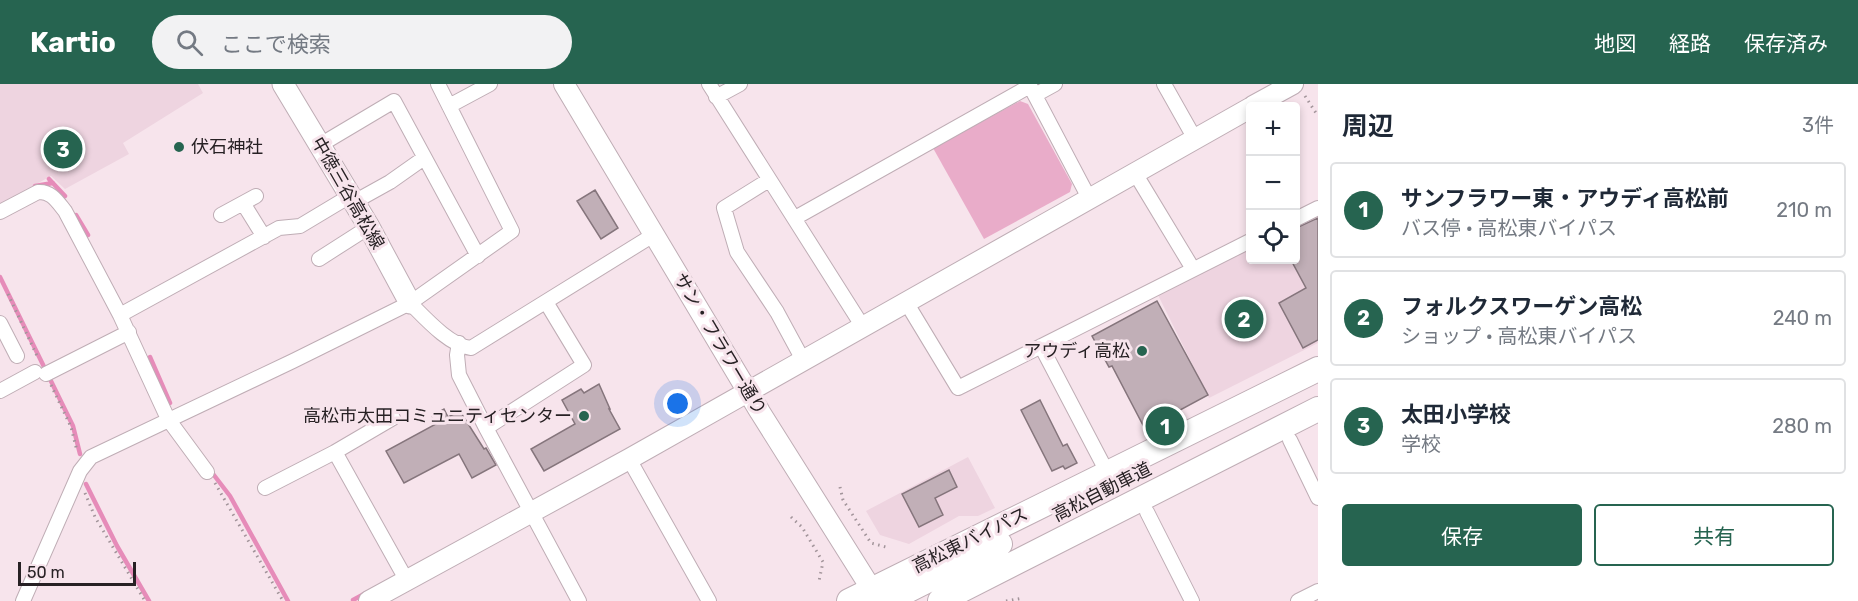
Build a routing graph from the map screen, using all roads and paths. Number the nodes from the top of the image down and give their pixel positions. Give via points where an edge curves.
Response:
1 (283, 84) edge
2 (438, 84) edge
3 (490, 84) edge
4 (564, 84) edge
5 (709, 84) edge
6 (740, 84) edge
7 (1055, 84) edge
8 (1164, 84) edge
9 (1032, 88) edge
10 (1298, 88) edge
11 (716, 97) junction
12 (1264, 102) edge
13 (449, 106) junction
14 (1246, 110) edge
15 (1318, 116) edge
16 (1195, 139) junction
17 (320, 145) junction
18 (424, 158) junction
19 (1135, 173) junction
20 (769, 180) junction
21 (256, 196) dead end
22 (1089, 198) junction
23 (352, 199) junction
24 (243, 203) junction
25 (1318, 208) edge
26 (0, 212) edge
27 (221, 215) dead end
28 (1300, 217) edge
29 (795, 218) junction
30 (369, 228) junction
31 (655, 234) junction
32 (264, 237) junction
33 (1246, 243) edge
34 (478, 256) junction
35 (319, 259) dead end
36 (1193, 269) junction
37 (546, 302) junction
38 (906, 302) junction
39 (410, 303) junction
40 (120, 315) junction
41 (0, 323) edge
42 (863, 327) junction
43 (129, 332) junction
44 (459, 344) junction
45 (1041, 346) junction
46 (17, 356) dead end
47 (803, 360) junction
48 (1318, 369) edge
49 (1318, 384) edge
50 (0, 391) edge
51 (747, 392) junction
52 (1318, 410) edge
53 (393, 418) dead end
54 (168, 419) junction
55 (1318, 426) edge
56 (486, 428) junction
57 (1290, 440) junction
58 (334, 452) junction
59 (629, 459) junction
60 (207, 472) joint
61 (1107, 472) junction
62 (79, 475) junction
63 (840, 487) dead end
64 (265, 488) dead end
65 (1318, 498) edge
66 (1147, 512) junction
67 (532, 513) junction
68 (791, 517) dead end
69 (886, 547) dead end
70 (407, 581) junction
71 (819, 581) dead end
72 (1318, 591) edge
73 (879, 597) edge
74 (1023, 598) dead end
75 (23, 601) edge
76 (145, 601) edge
77 (283, 601) edge
78 (369, 601) edge
79 (579, 601) edge
80 (709, 601) edge
81 (849, 601) edge
82 (940, 601) edge
83 (970, 601) edge
84 (1006, 601) edge
85 (1192, 601) edge
86 (1298, 601) edge

1 - 17 main road, 中徳三谷高松線
2 - 13 street
3 - 13 street
4 - 31 street, サン・フラワー通り
5 - 11 street
6 - 11 street
7 - 9 street
8 - 16 street
9 - 22 street
9 - 29 street
10 - 12 street
10 - 15 path
11 - 20 street
13 - 34 street via 512,231
14 - 16 street
16 - 19 street
17 - 18 street via 394,101
17 - 23 main road, 中徳三谷高松線
18 - 23 street via 390,182
18 - 34 street
19 - 22 street
19 - 36 street
20 - 29 street
20 - 47 street via 724,208 737,252
21 - 24 street
22 - 38 street
23 - 30 main road, 中徳三谷高松線
23 - 32 street via 300,226 279,228
24 - 27 street
24 - 32 street
25 - 28 street
26 - 40 street via 38,192 54,197
29 - 42 street
30 - 35 street
30 - 39 main road, 中徳三谷高松線
31 - 37 street
31 - 51 street, サン・フラワー通り
32 - 40 street
33 - 36 street
34 - 39 street
36 - 45 street
37 - 44 street via 477,346 467,348
37 - 56 street via 584,365
38 - 42 street
38 - 45 street via 958,388
39 - 44 street via 435,328
39 - 54 street
40 - 43 street
41 - 46 street
42 - 47 street
43 - 50 street
43 - 54 street
44 - 56 street via 459,375
45 - 61 street
47 - 51 street
48 - 61 highway, 高松東バイパス
49 - 73 highway, 高松自動車道
51 - 59 street
51 - 73 street, サン・フラワー通り
52 - 82 highway, 高松自動車道
53 - 58 street
54 - 60 street
54 - 62 street via 91,457
55 - 57 highway
56 - 67 street
57 - 65 street
57 - 66 highway
58 - 64 street
58 - 70 street
59 - 67 street
59 - 80 street
60 - 77 path
61 - 73 highway, 高松東バイパス
62 - 75 street
62 - 76 path via 95,517
63 - 69 path via 843,500 871,543
66 - 83 highway
66 - 85 street
67 - 70 street
67 - 79 street
68 - 71 path via 802,527 823,562
70 - 78 street
72 - 86 street
73 - 81 highway, 高松東バイパス
74 - 84 path

